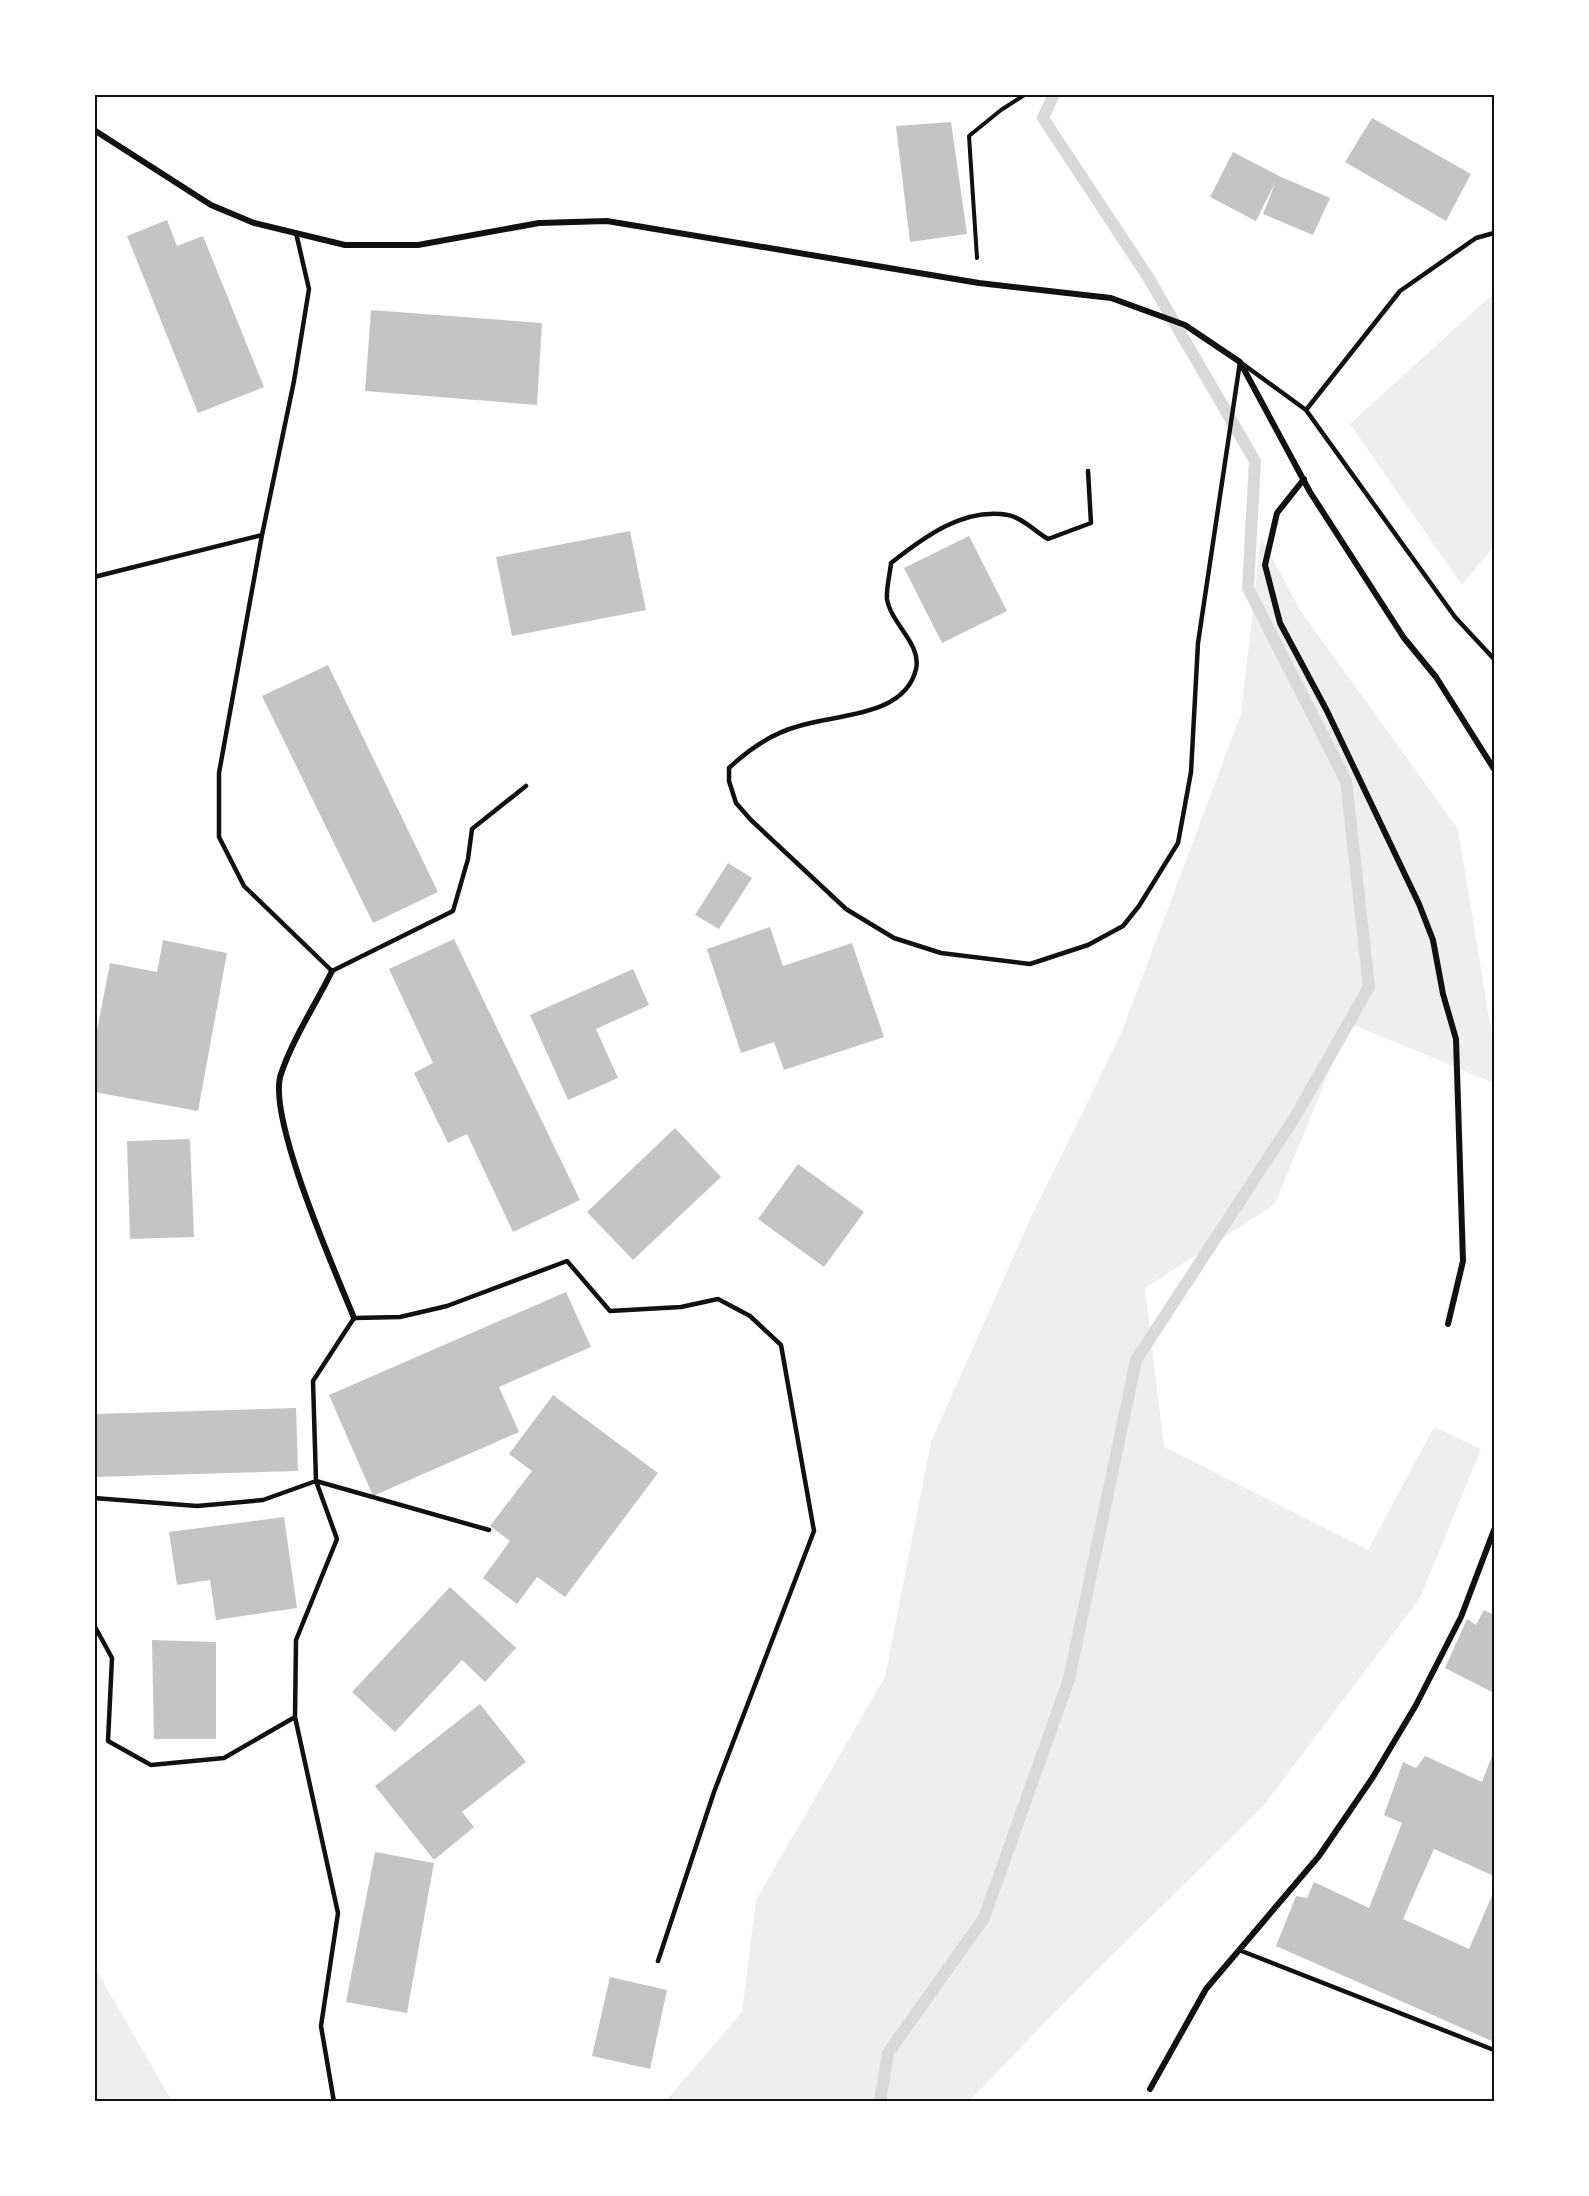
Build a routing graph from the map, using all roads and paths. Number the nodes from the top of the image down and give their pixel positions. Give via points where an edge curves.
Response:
1 (1026, 94) edge
2 (94, 129) edge
3 (296, 233) junction
4 (1494, 233) edge
5 (979, 283) junction
6 (1240, 362) junction
7 (1306, 410) junction
8 (1088, 471) dead end
9 (1304, 479) junction
10 (262, 535) junction
11 (94, 577) edge
12 (1494, 659) edge
13 (1494, 769) edge
14 (526, 786) dead end
15 (332, 971) junction
16 (354, 1318) junction
17 (1448, 1324) dead end
18 (316, 1481) junction
19 (94, 1497) edge
20 (489, 1530) dead end
21 (1494, 1530) edge
22 (94, 1625) edge
23 (295, 1717) junction
24 (1239, 1950) junction
25 (658, 1961) dead end
26 (1494, 2050) edge
27 (1150, 2089) dead end
28 (333, 2102) edge

1 - 5 path via 969,136
2 - 3 street via 211,205 254,223
3 - 5 street via 345,245 418,245 539,223 607,221
3 - 10 lane via 309,288
4 - 7 lane via 1476,238 1400,291
5 - 6 street via 1111,297 1185,325
6 - 7 lane
6 - 8 lane via 1198,643 1191,772 1178,843 1123,926 1088,945 1030,964 941,952 894,938 846,909 757,826 736,803 729,768 746,752 798,726 880,707 903,693 916,670 916,650 902,632 887,599 891,563 919,540 973,513 1010,515 1048,539 1091,523
6 - 9 street
7 - 12 lane via 1455,617
9 - 13 street via 1404,638 1436,677
9 - 17 street via 1277,513 1265,565 1280,623 1327,711 1419,904 1433,940 1456,1039 1463,1261
10 - 11 lane
10 - 15 lane via 219,773 219,837 244,886
14 - 15 lane via 472,829 453,911
15 - 16 street via 280,1076 280,1107 303,1192
16 - 18 lane via 313,1382
16 - 25 lane via 400,1317 447,1306 567,1261 610,1311 681,1307 718,1299 750,1316 781,1345 814,1531 714,1792
18 - 19 lane via 263,1500 197,1506
18 - 20 lane
18 - 23 lane via 337,1539 296,1640
21 - 24 street via 1461,1617 1373,1777 1319,1856
22 - 23 lane via 112,1658 108,1741 152,1765 224,1758
23 - 28 lane via 338,1913 321,2026
24 - 26 lane
24 - 27 street via 1206,1989

